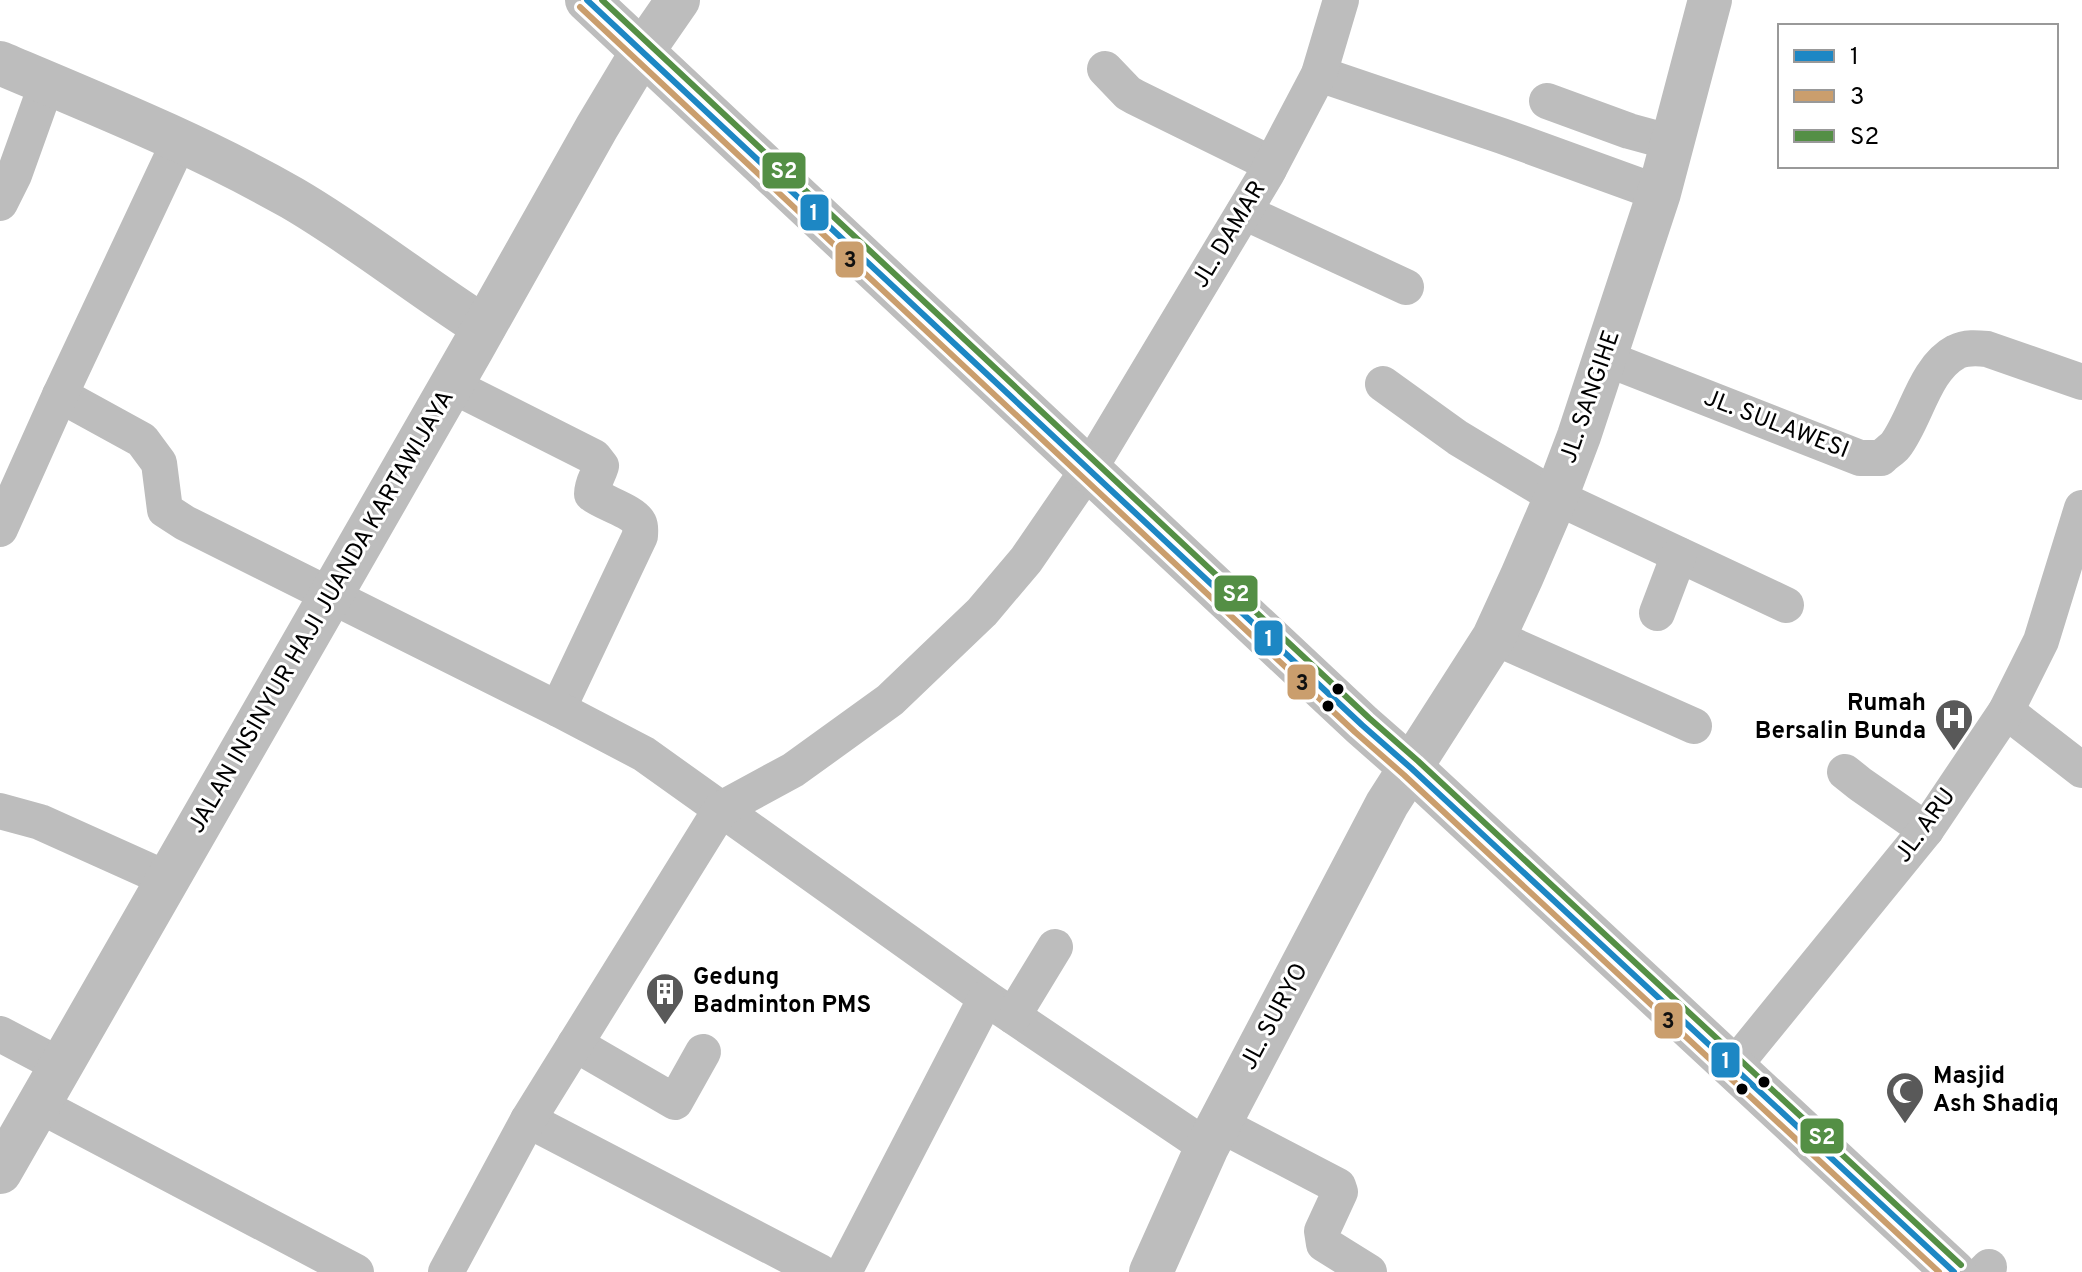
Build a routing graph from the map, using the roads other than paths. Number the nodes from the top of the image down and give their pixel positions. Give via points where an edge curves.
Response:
1 (587, 0) edge
2 (678, 0) edge
3 (1341, 0) edge
4 (1710, 0) edge
5 (642, 52) junction
6 (0, 63) edge
7 (1105, 69) dead end
8 (1319, 74) junction
9 (47, 83) junction
10 (1547, 101) dead end
11 (180, 140) junction
12 (1673, 143) junction
13 (1269, 169) junction
14 (1659, 193) junction
15 (0, 203) edge
16 (1244, 212) junction
17 (1406, 287) dead end
18 (484, 327) junction
19 (1605, 358) junction
20 (2082, 382) edge
21 (1383, 384) dead end
22 (451, 385) junction
23 (60, 395) junction
24 (1093, 464) junction
25 (1556, 497) junction
26 (2082, 508) edge
27 (0, 529) edge
28 (1679, 555) junction
29 (331, 595) junction
30 (1786, 605) dead end
31 (1657, 613) dead end
32 (1494, 637) junction
33 (558, 709) junction
34 (2006, 711) junction
35 (1694, 726) dead end
36 (1411, 768) junction
37 (2082, 770) edge
38 (1845, 772) dead end
39 (721, 809) junction
40 (0, 811) edge
41 (1926, 830) junction
42 (169, 880) junction
43 (1055, 947) dead end
44 (999, 1007) junction
45 (0, 1034) edge
46 (575, 1044) junction
47 (703, 1052) dead end
48 (61, 1066) junction
49 (1733, 1067) junction
50 (39, 1105) junction
51 (528, 1120) junction
52 (1213, 1136) junction
53 (0, 1172) edge
54 (1961, 1269) edge
55 (356, 1272) edge
56 (446, 1272) edge
57 (820, 1272) edge
58 (844, 1272) edge
59 (1151, 1272) edge
60 (1369, 1272) edge

1 - 5 main road
2 - 5 main road, JALAN INSINYUR HAJI JUANDA KARTAWIJAYA
3 - 8 street, JL. DAMAR
4 - 12 main road, JL. SANGIHE
5 - 18 main road, JALAN INSINYUR HAJI JUANDA KARTAWIJAYA
5 - 24 main road
6 - 9 main road
7 - 13 street via 1131,95 1261,159
8 - 13 street, JL. DAMAR
8 - 14 street
9 - 11 main road
9 - 15 street
10 - 12 street
11 - 18 main road via 295,200
11 - 23 street
12 - 14 main road, JL. SANGIHE
13 - 16 street, JL. DAMAR
14 - 19 main road, JL. SANGIHE
16 - 17 street
16 - 24 street, JL. DAMAR
18 - 22 main road, JALAN INSINYUR HAJI JUANDA KARTAWIJAYA
19 - 20 street, JL. SULAWESI via 1860,458 1881,458 1895,446 1927,384 1957,351 1987,349
19 - 25 main road, JL. SANGIHE
21 - 25 street via 1458,438
22 - 29 main road, JALAN INSINYUR HAJI JUANDA KARTAWIJAYA
22 - 33 street via 594,457 601,466 592,494 638,520 640,536
23 - 27 street
23 - 29 street via 142,440 159,463 165,510
24 - 36 main road
24 - 39 street, JL. DAMAR via 982,612 900,691 793,770
25 - 28 street
25 - 32 main road, JL. SANGIHE
26 - 34 street, JL. ARU via 2041,641
28 - 30 street
28 - 31 street
29 - 33 street
29 - 42 main road, JALAN INSINYUR HAJI JUANDA KARTAWIJAYA
32 - 35 street
32 - 36 main road, JL. SANGIHE
33 - 39 street via 644,754
34 - 37 street
34 - 41 street, JL. ARU
36 - 49 main road
36 - 52 main road, JL. SURYO via 1387,804
38 - 41 street
39 - 44 street
39 - 46 street
40 - 42 street via 40,822
41 - 49 street, JL. ARU
42 - 48 main road, JALAN INSINYUR HAJI JUANDA KARTAWIJAYA
43 - 44 street
44 - 52 street
44 - 58 street
45 - 48 street
46 - 47 street via 675,1102
46 - 51 street
48 - 50 main road, JALAN INSINYUR HAJI JUANDA KARTAWIJAYA
49 - 54 main road
50 - 53 main road, JALAN INSINYUR HAJI JUANDA KARTAWIJAYA
50 - 55 street
51 - 56 street
51 - 57 street
52 - 59 main road, JL. SURYO
52 - 60 street via 1338,1186 1322,1231 1324,1244

